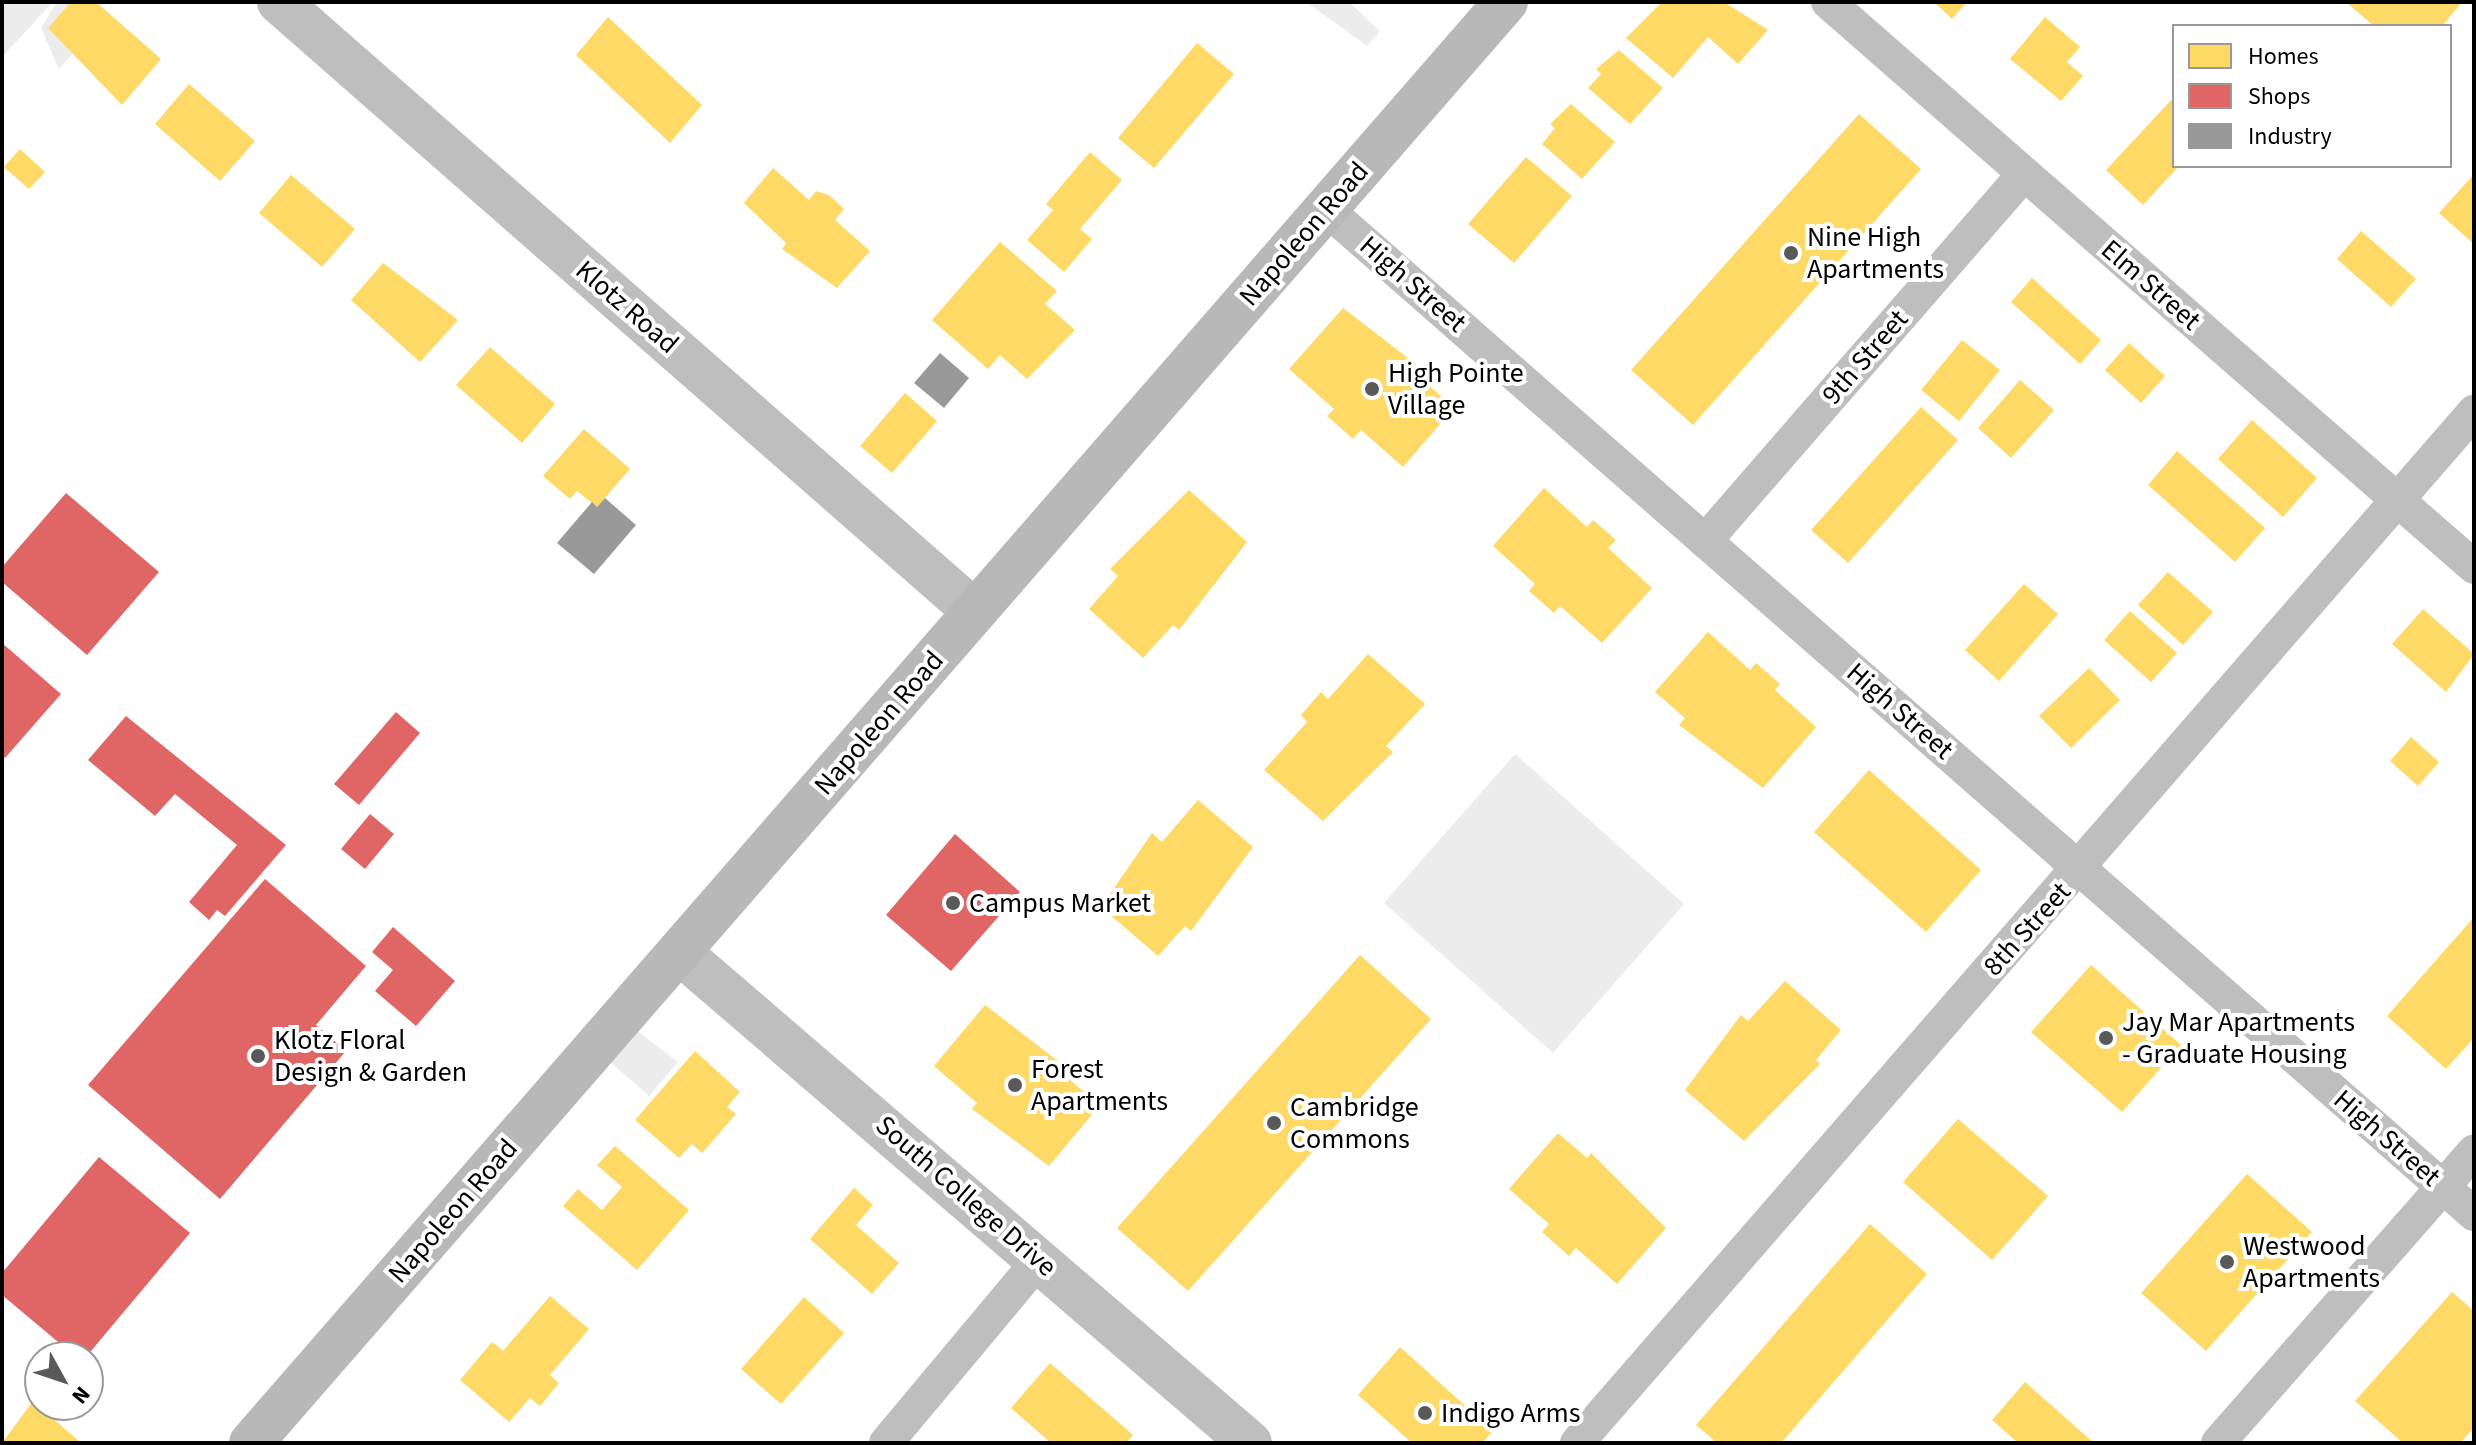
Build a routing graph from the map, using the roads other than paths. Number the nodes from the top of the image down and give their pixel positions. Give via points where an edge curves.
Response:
1 (279, 2) edge
2 (1506, 2) edge
3 (1828, 2) edge
4 (2024, 174) junction
5 (1326, 209) junction
6 (2474, 412) edge
7 (2397, 500) junction
8 (1705, 541) junction
9 (2474, 567) edge
10 (975, 612) junction
11 (2080, 869) junction
12 (679, 952) junction
13 (2474, 1152) edge
14 (2443, 1187) junction
15 (2474, 1214) edge
16 (1039, 1260) junction
17 (251, 1443) edge
18 (886, 1443) edge
19 (1250, 1443) edge
20 (1577, 1443) edge
21 (2218, 1443) edge

1 - 10 street, Klotz Road
2 - 5 main road, Napoleon Road
3 - 4 street, Elm Street
4 - 7 street, Elm Street
4 - 8 street, 9th Street
5 - 8 street, High Street
5 - 10 main road, Napoleon Road
6 - 7 street, 8th Street
7 - 9 street, Elm Street
7 - 11 street, 8th Street
8 - 11 street, High Street
10 - 12 main road, Napoleon Road
11 - 14 street, High Street
11 - 20 street, 8th Street
12 - 16 street, South College Drive
12 - 17 main road, Napoleon Road
13 - 14 street
14 - 15 street, High Street
14 - 21 street
16 - 18 street
16 - 19 street, South College Drive

